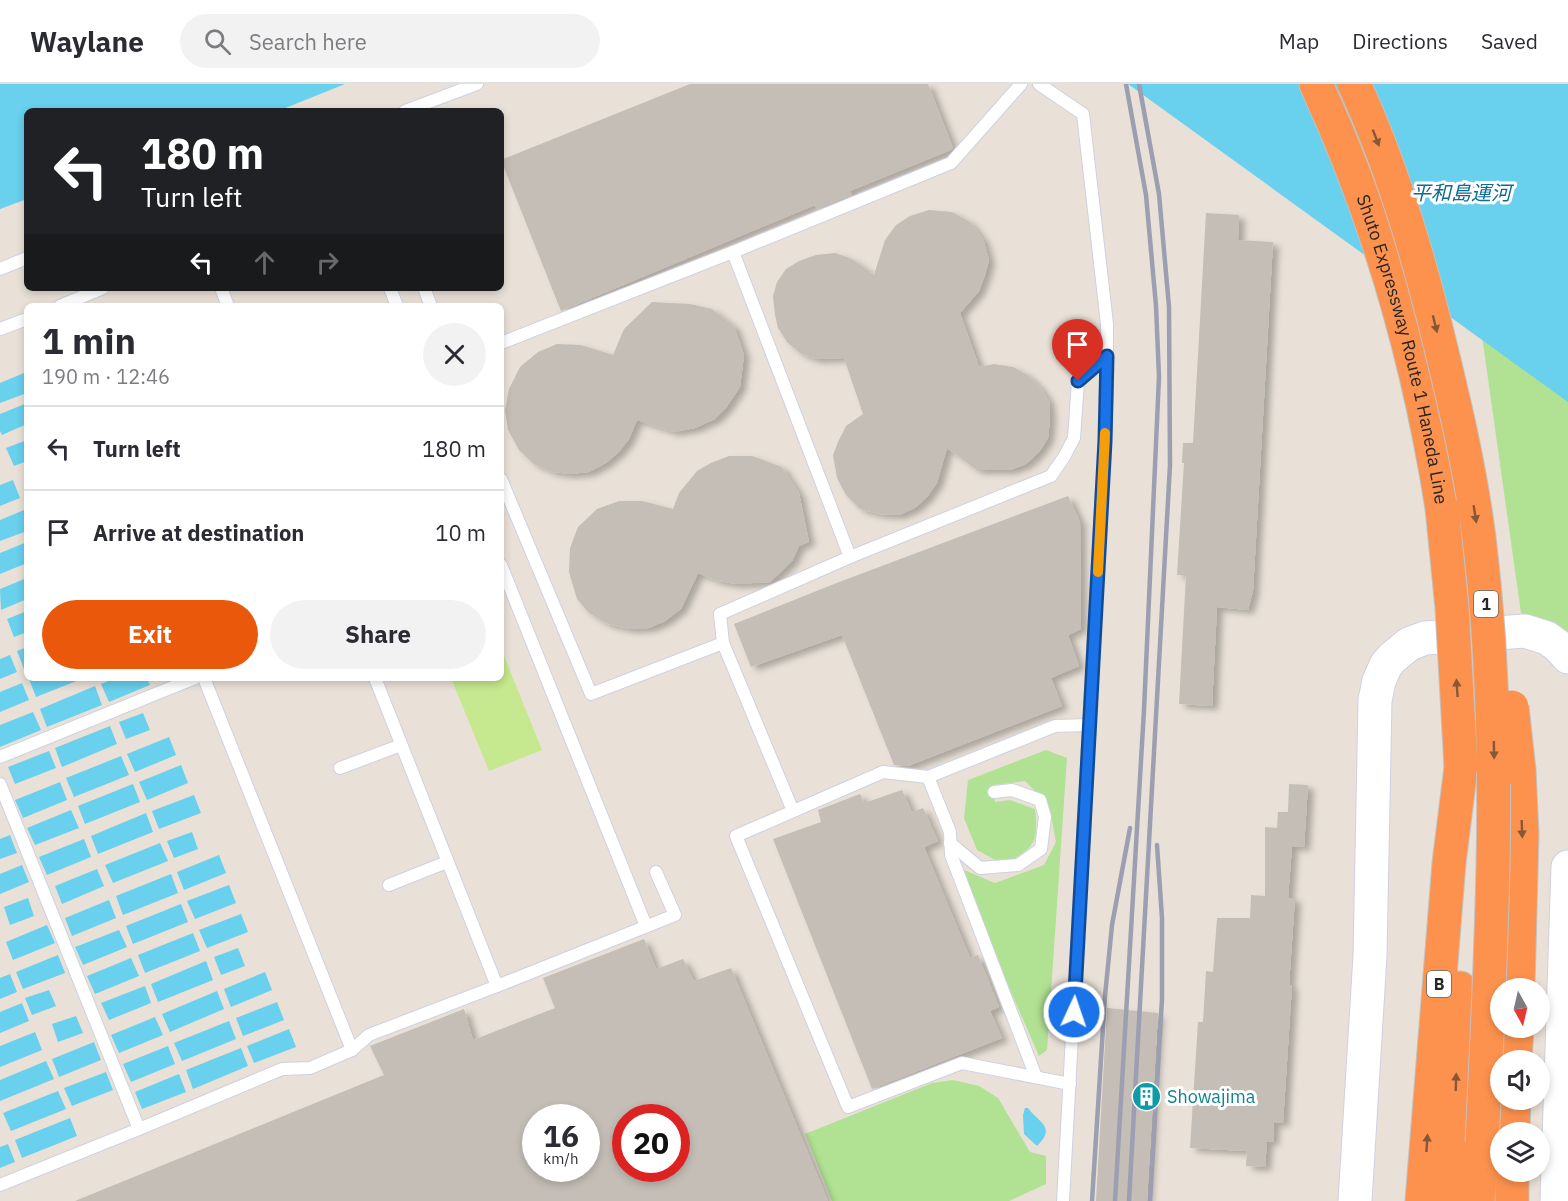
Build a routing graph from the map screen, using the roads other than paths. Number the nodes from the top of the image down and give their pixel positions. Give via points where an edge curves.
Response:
1 (477, 84) edge
2 (1021, 84) edge
3 (1039, 84) edge
4 (1316, 84) edge
5 (1354, 84) edge
6 (413, 108) edge
7 (733, 252) junction
8 (24, 259) edge
9 (0, 269) edge
10 (97, 291) edge
11 (67, 303) edge
12 (24, 320) edge
13 (0, 329) edge
14 (504, 342) edge
15 (1107, 356) junction
16 (504, 486) edge
17 (850, 557) junction
18 (1482, 561) junction
19 (504, 572) edge
20 (723, 643) junction
21 (1568, 657) edge
22 (188, 681) edge
23 (205, 681) edge
24 (376, 681) edge
25 (1089, 724) junction
26 (401, 745) junction
27 (0, 758) edge
28 (1461, 767) junction
29 (340, 768) dead end
30 (928, 777) junction
31 (0, 784) edge
32 (994, 792) dead end
33 (793, 811) junction
34 (950, 843) junction
35 (447, 862) junction
36 (1568, 867) edge
37 (656, 872) dead end
38 (389, 885) dead end
39 (646, 926) junction
40 (1518, 978) edge
41 (497, 986) junction
42 (352, 1050) junction
43 (1036, 1077) junction
44 (1070, 1084) junction
45 (140, 1129) junction
46 (1512, 1182) edge
47 (0, 1185) edge
48 (1063, 1201) edge
49 (1355, 1201) edge
50 (1422, 1201) edge
51 (1450, 1201) edge
52 (1478, 1201) edge
53 (1512, 1201) edge
54 (1557, 1201) edge

1 - 6 lane
2 - 7 lane via 951,163
3 - 15 lane via 1083,114 1107,324
28 -> 4 highway, Shuto Expressway Route 1 Haneda Line / 1, bridge via 1452,608 1433,451 1390,283 1360,192
5 -> 18 highway, Shuto Expressway Route 1 Haneda Line / 1, bridge via 1392,180 1421,270 1461,438
7 - 14 lane
7 - 17 lane
8 - 9 lane
10 - 11 lane
12 - 13 lane
15 - 17 lane via 1078,381 1074,438 1051,476
15 - 25 lane
16 - 20 lane via 591,694
17 - 20 lane via 720,614
18 -> 40 highway, bridge via 1511,702 1520,770
18 -> 52 highway, Shuto Expressway Route 1 Haneda Line / 1, bridge via 1494,718 1494,808 1493,907
19 - 39 lane
20 - 33 lane
21 - 49 street via 1547,638 1525,630 1425,638 1396,654 1379,681 1370,956
22 - 27 lane
23 - 42 lane
24 - 26 lane
25 - 30 lane via 1055,726
25 - 44 lane
26 - 29 lane
26 - 35 lane
50 -> 28 highway, B via 1449,863
51 -> 28 highway, Shuto Expressway Route 1 Haneda Line / 1 via 1461,935
30 - 33 lane via 883,772
30 - 34 lane via 950,832
31 - 45 lane
32 - 34 lane via 1012,790 1040,800 1045,817 1041,849 1018,865 980,868
33 - 43 lane via 736,836 848,1107 962,1063
34 - 43 lane via 951,855
35 - 38 lane
35 - 41 lane
36 - 54 street
37 - 39 lane via 675,915
39 - 41 lane
41 - 42 lane via 369,1035
42 - 45 lane via 310,1068 282,1069
43 - 44 lane
44 - 48 lane
45 - 47 lane
46 - 53 highway

